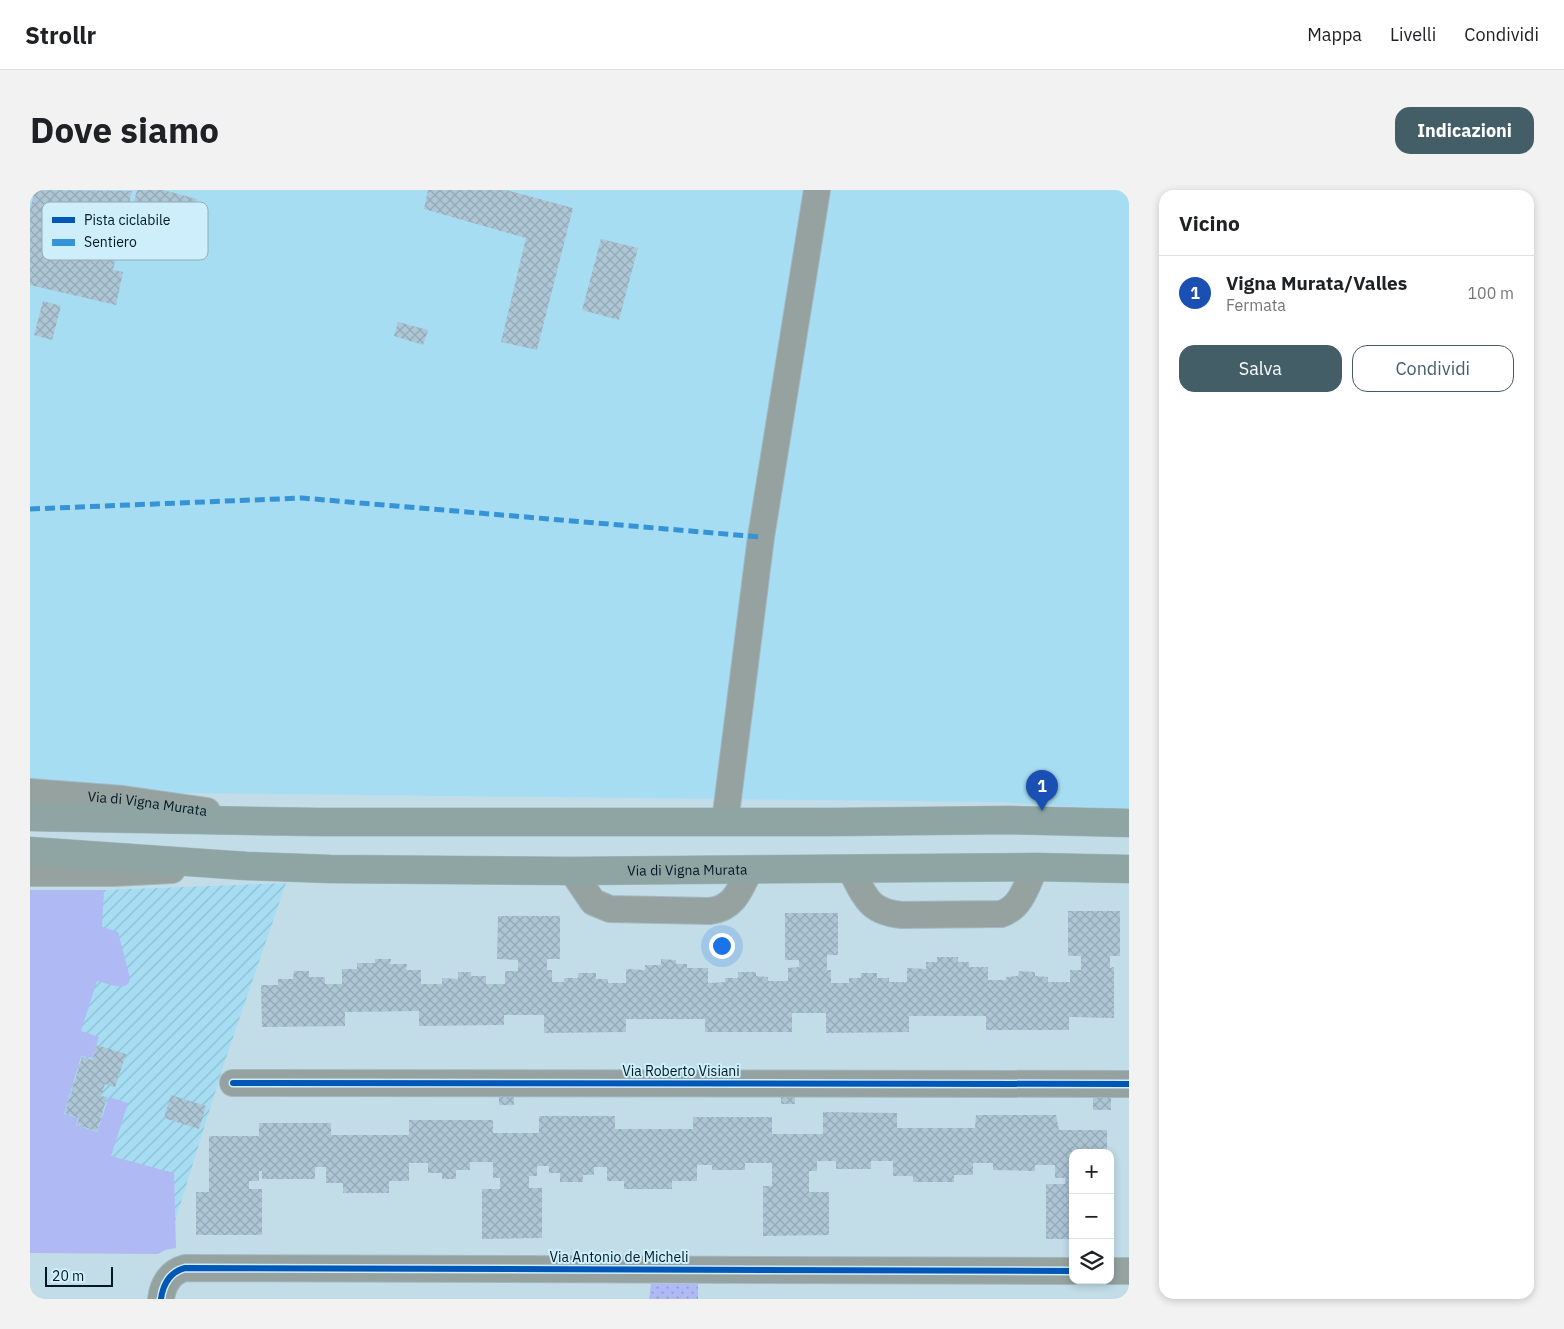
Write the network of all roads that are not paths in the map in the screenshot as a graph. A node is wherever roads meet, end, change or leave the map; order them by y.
1 (817, 190) edge
2 (30, 792) edge
3 (30, 817) edge
4 (262, 822) junction
5 (725, 822) junction
6 (1129, 822) edge
7 (30, 851) edge
8 (246, 866) junction
9 (1035, 868) junction
10 (1129, 869) edge
11 (852, 870) junction
12 (572, 871) junction
13 (749, 871) junction
14 (30, 873) edge
15 (233, 1083) dead end
16 (1129, 1084) edge
17 (1069, 1270) edge
18 (1114, 1271) edge
19 (1129, 1271) edge
20 (165, 1289) edge

1 - 5 street
2 - 4 street, Via di Vigna Murata
3 - 4 main road, Via di Vigna Murata
4 - 5 main road, Via di Vigna Murata
5 - 6 main road, Via di Vigna Murata
7 - 8 main road, Via di Vigna Murata
8 - 12 main road, Via di Vigna Murata
8 - 14 street, Via di Vigna Murata
9 - 10 main road, Via di Vigna Murata
9 - 11 main road, Via di Vigna Murata
9 - 11 street
11 - 13 main road, Via di Vigna Murata
12 - 13 main road, Via di Vigna Murata
12 - 13 street
15 - 16 street, Via Roberto Visiani
17 - 20 street, Via Antonio de Micheli
18 - 19 street

